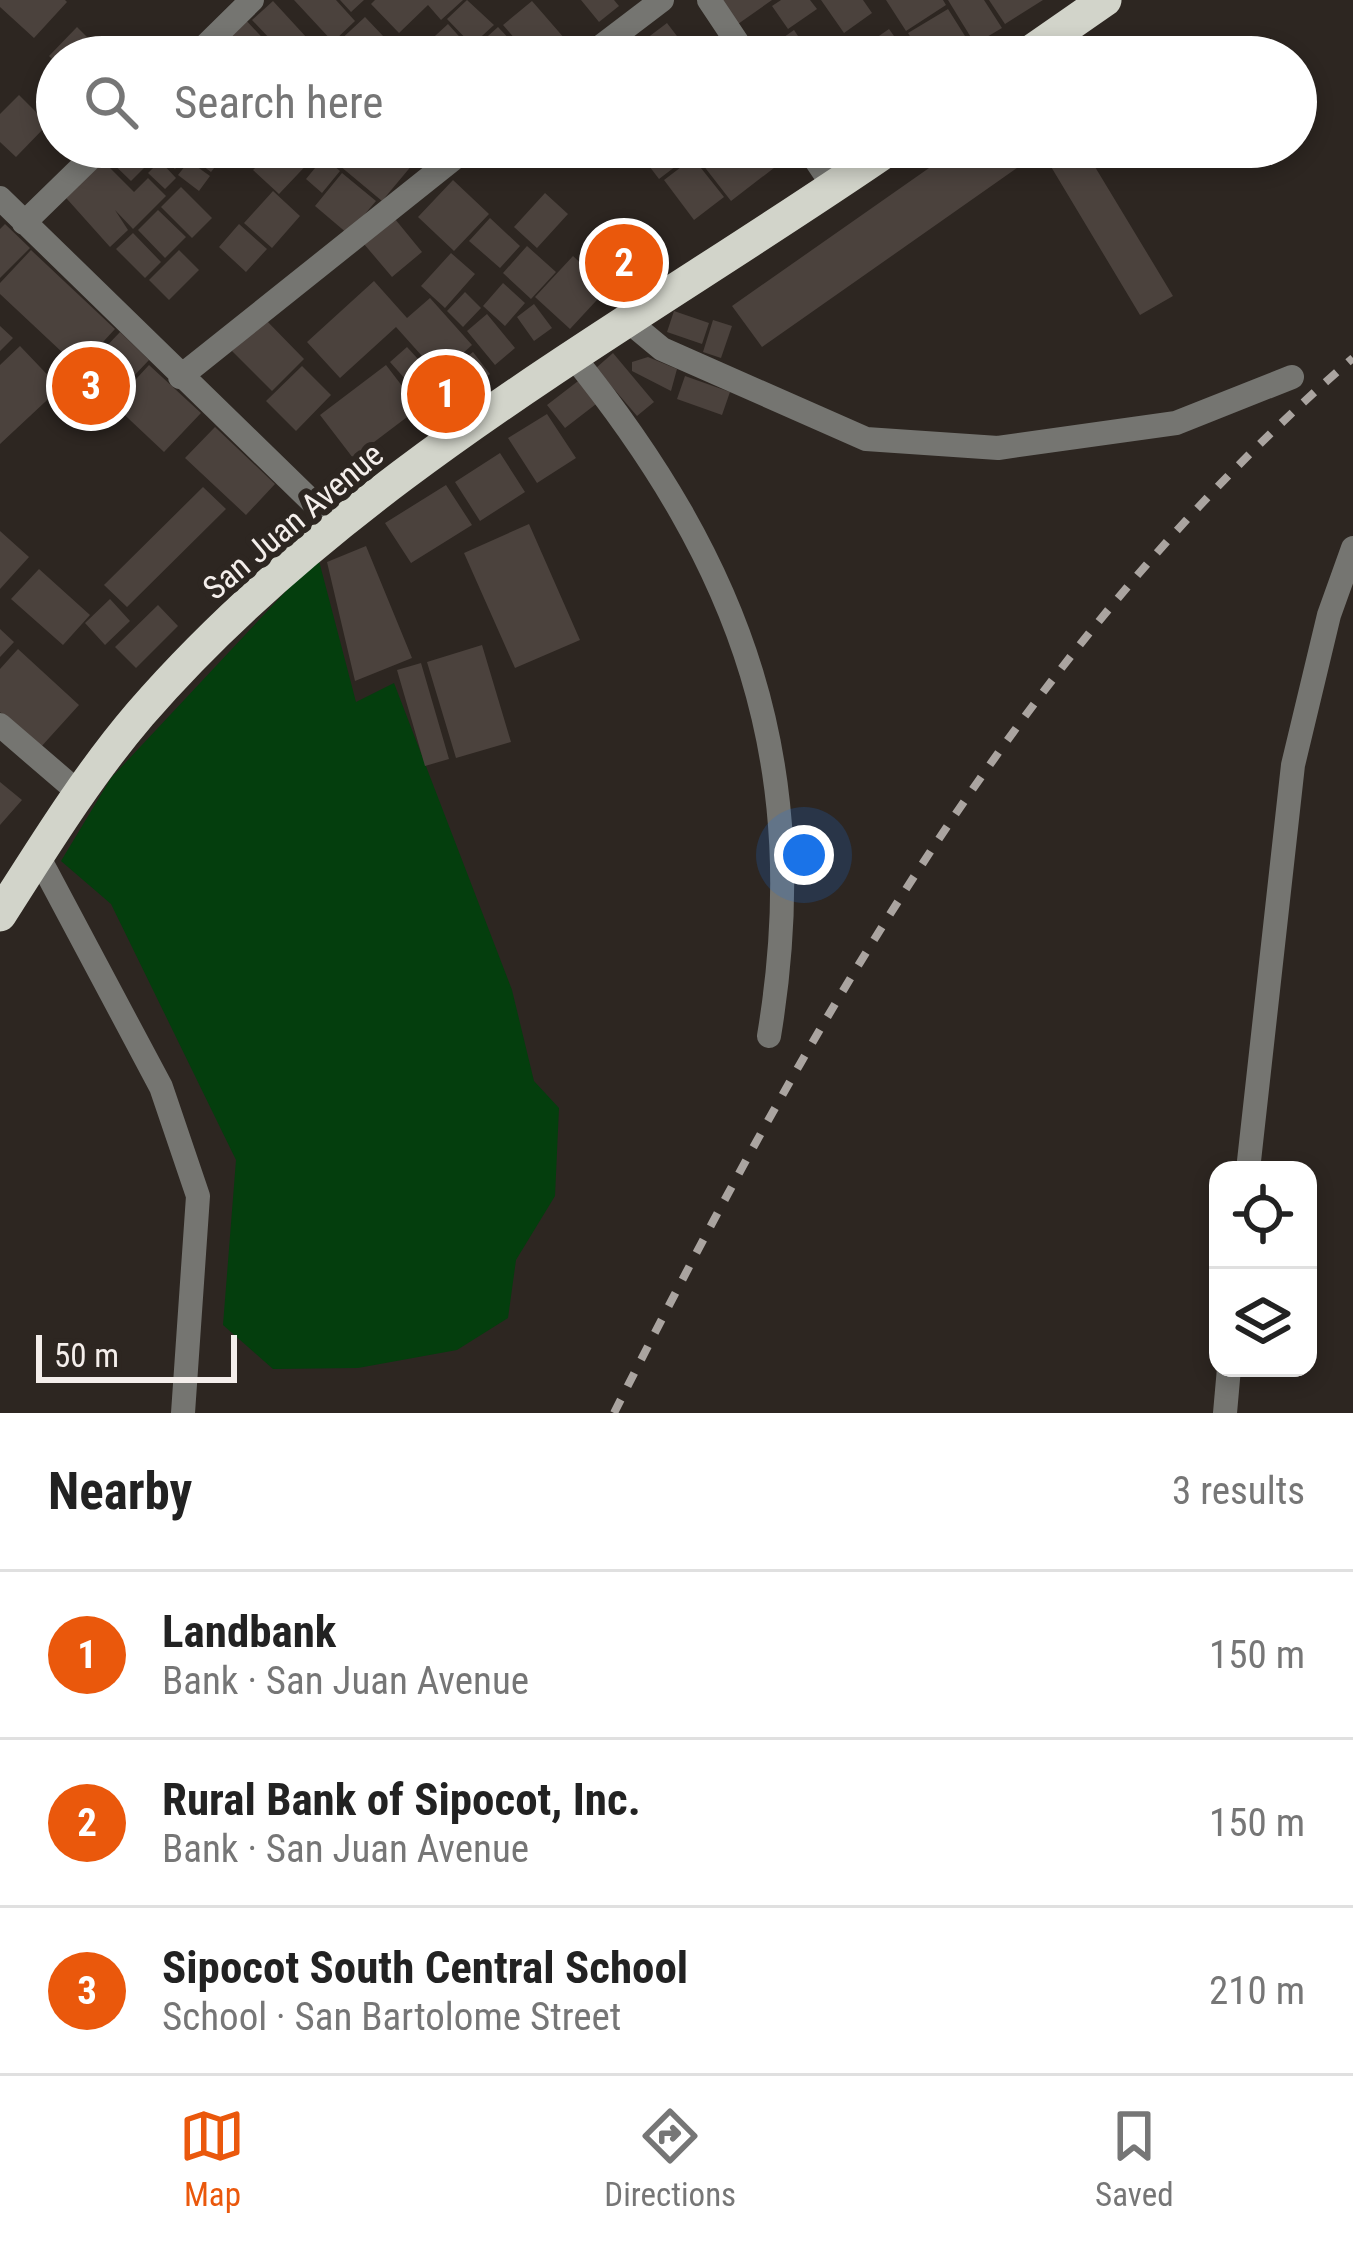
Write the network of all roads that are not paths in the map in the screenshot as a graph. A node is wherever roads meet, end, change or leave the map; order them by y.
1 (253, 0) edge
2 (662, 0) edge
3 (709, 0) edge
4 (1105, 0) edge
5 (216, 36) edge
6 (614, 36) edge
7 (733, 36) edge
8 (1053, 36) edge
9 (80, 168) edge
10 (442, 168) edge
11 (821, 168) edge
12 (862, 168) edge
13 (834, 187) junction
14 (0, 198) edge
15 (24, 223) junction
16 (627, 320) junction
17 (572, 355) junction
18 (179, 377) junction
19 (1292, 377) dead end
20 (339, 528) junction
21 (1353, 548) edge
22 (0, 725) edge
23 (79, 794) junction
24 (38, 856) junction
25 (0, 915) edge
26 (769, 1036) dead end
27 (1249, 1161) edge
28 (1228, 1377) edge
29 (183, 1413) edge
30 (1226, 1413) edge

1 - 5 street
2 - 6 street
3 - 7 street
4 - 8 highway
9 - 15 street
10 - 18 street
11 - 13 street
12 - 13 highway, San Juan Avenue
13 - 16 highway, San Juan Avenue
14 - 15 street
15 - 18 street
16 - 17 highway, San Juan Avenue
16 - 19 street
17 - 20 highway, San Juan Avenue
17 - 26 street
18 - 20 street
20 - 23 highway, San Juan Avenue
21 - 27 street
22 - 23 street
23 - 24 highway, San Juan Avenue
24 - 25 highway, San Juan Avenue
24 - 29 street
28 - 30 street

